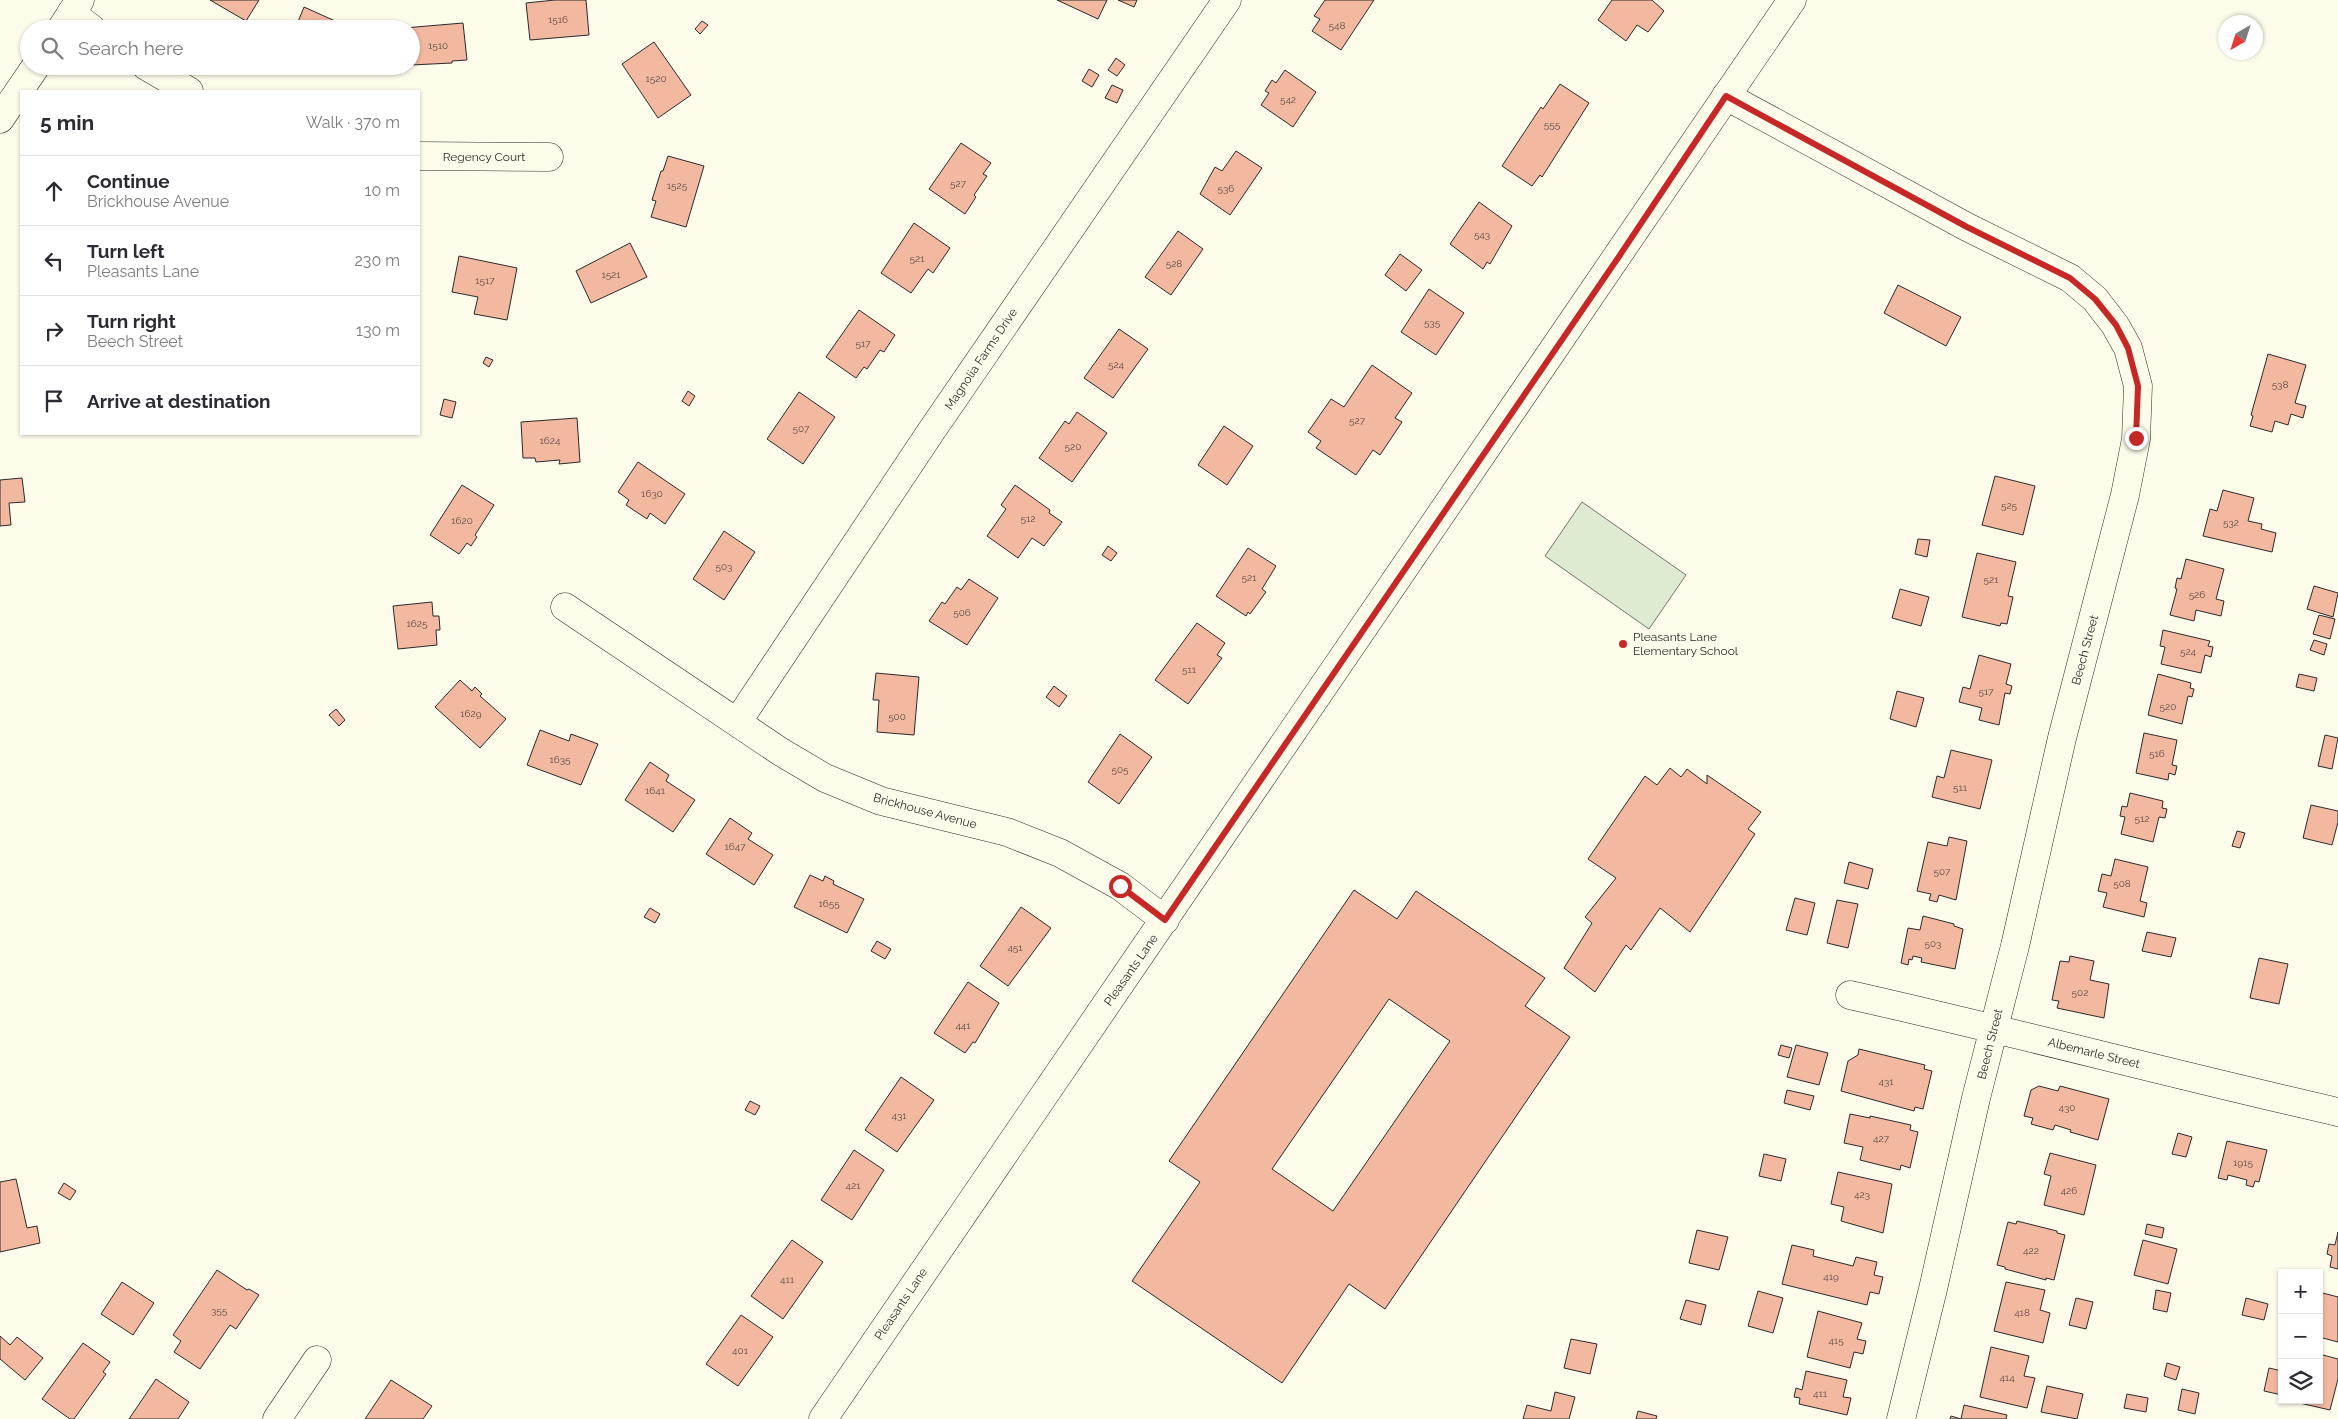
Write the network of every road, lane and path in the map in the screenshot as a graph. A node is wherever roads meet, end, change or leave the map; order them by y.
1 (1227, 0) edge
2 (1792, 0) edge
3 (30, 75) edge
4 (161, 75) edge
5 (186, 90) edge
6 (1726, 96) junction
7 (0, 119) edge
8 (420, 156) edge
9 (549, 157) dead end
10 (565, 607) dead end
11 (738, 721) junction
12 (1165, 920) junction
13 (1850, 995) dead end
14 (1994, 1028) junction
15 (2338, 1112) edge
16 (317, 1360) dead end
17 (277, 1419) edge
18 (823, 1419) edge
19 (1902, 1419) edge

1 - 11 street, Magnolia Farms Drive
2 - 6 street, Pleasants Lane
3 - 7 street
4 - 5 street
6 - 12 street, Pleasants Lane
6 - 14 street, Beech Street
8 - 9 street, Regency Court
10 - 11 street, Brickhouse Avenue
11 - 12 street, Brickhouse Avenue
12 - 18 street, Pleasants Lane
13 - 14 street, Albemarle Street
14 - 15 street, Albemarle Street
14 - 19 street, Beech Street
16 - 17 street

